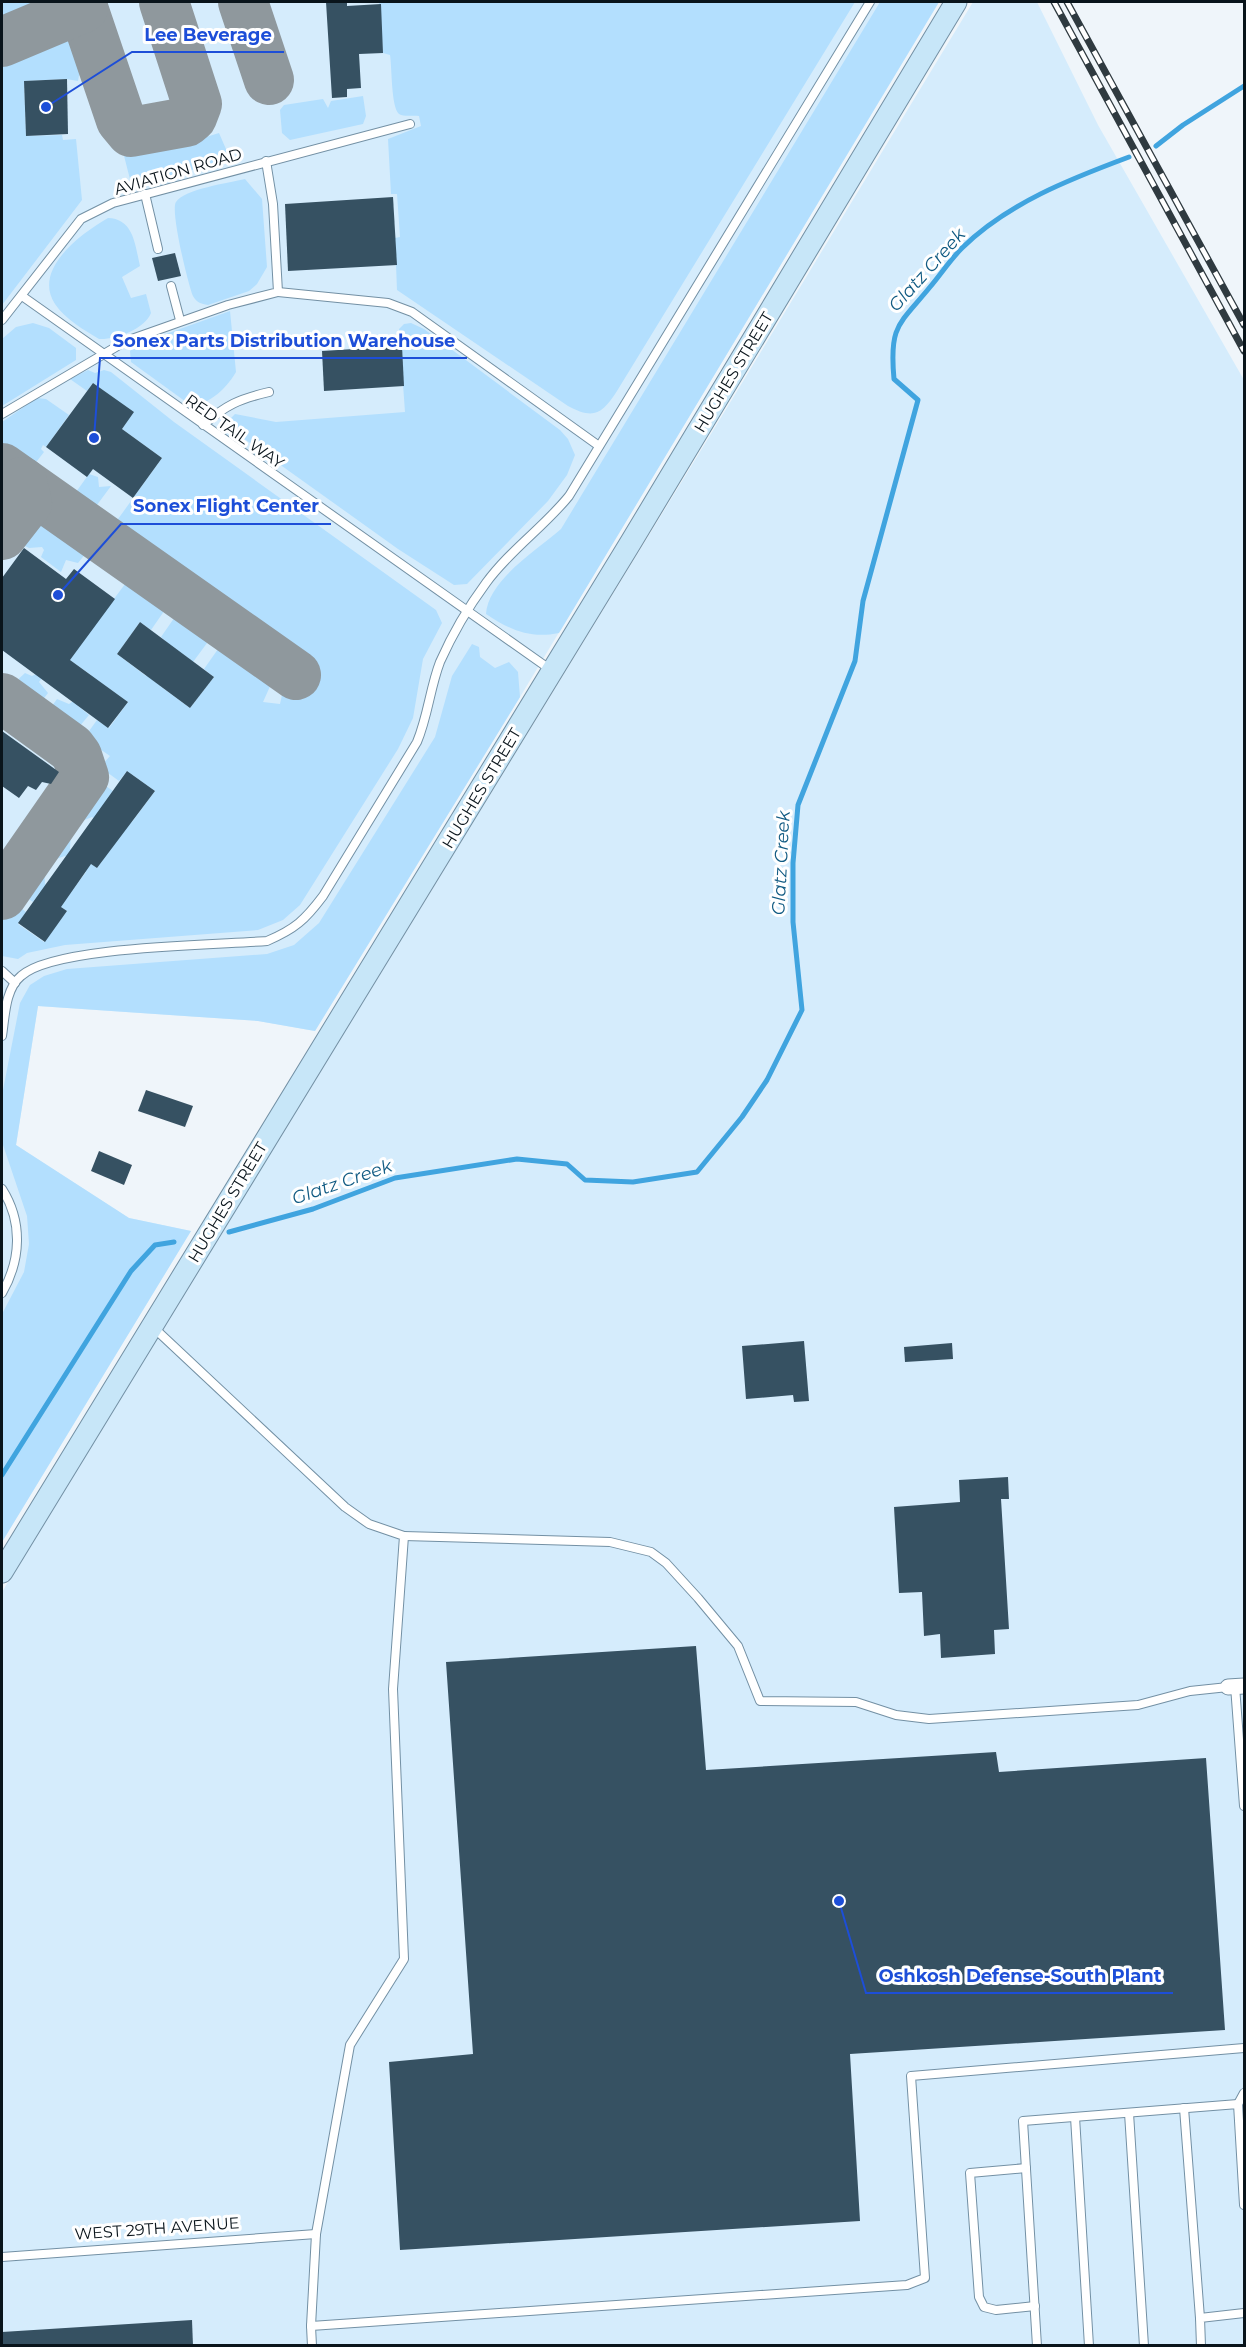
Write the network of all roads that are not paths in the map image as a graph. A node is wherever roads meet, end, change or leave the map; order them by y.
1 (870, 2) edge
2 (956, 2) edge
3 (410, 124) dead end
4 (266, 161) junction
5 (145, 194) junction
6 (158, 249) dead end
7 (171, 286) dead end
8 (278, 292) junction
9 (21, 296) junction
10 (2, 320) edge
11 (180, 320) junction
12 (102, 354) junction
13 (268, 392) dead end
14 (2, 414) edge
15 (203, 425) junction
16 (599, 446) junction
17 (468, 613) junction
18 (552, 671) junction
19 (2, 971) edge
20 (15, 983) junction
21 (2, 1036) edge
22 (2, 1189) edge
23 (2, 1293) edge
24 (152, 1326) junction
25 (404, 1536) junction
26 (2, 1572) edge
27 (1236, 1686) edge
28 (1245, 1806) edge
29 (1245, 2048) edge
30 (1245, 2093) edge
31 (1238, 2104) junction
32 (1184, 2108) junction
33 (1129, 2113) junction
34 (1075, 2117) junction
35 (1026, 2168) junction
36 (1245, 2205) edge
37 (316, 2234) junction
38 (2, 2257) edge
39 (1035, 2306) junction
40 (1245, 2313) edge
41 (1200, 2318) junction
42 (311, 2326) junction
43 (312, 2346) edge
44 (1037, 2346) edge
45 (1089, 2346) edge
46 (1144, 2346) edge
47 (1201, 2346) edge

1 - 16 lane
2 - 18 street, HUGHES STREET
3 - 4 lane, AVIATION ROAD
4 - 5 lane, AVIATION ROAD
4 - 8 lane
5 - 6 lane
5 - 9 lane, AVIATION ROAD
7 - 11 lane
8 - 11 lane
8 - 16 lane
9 - 10 lane, AVIATION ROAD
9 - 12 lane, RED TAIL WAY
11 - 12 lane
12 - 14 lane
12 - 15 lane, RED TAIL WAY
13 - 15 lane
15 - 17 lane, RED TAIL WAY
16 - 17 lane
17 - 18 lane, RED TAIL WAY
17 - 20 lane
18 - 24 street, HUGHES STREET
19 - 20 lane
20 - 21 lane
22 - 23 lane
24 - 25 lane
24 - 26 street, HUGHES STREET
25 - 27 lane
25 - 37 lane
27 - 28 lane
29 - 42 lane
30 - 31 lane
31 - 32 lane
31 - 36 lane
32 - 33 lane
32 - 41 lane
33 - 34 lane
33 - 46 lane
34 - 35 lane
34 - 45 lane
35 - 39 lane
35 - 39 lane
37 - 38 lane, WEST 29TH AVENUE
37 - 42 lane
39 - 44 lane
40 - 41 lane
41 - 47 lane
42 - 43 lane

